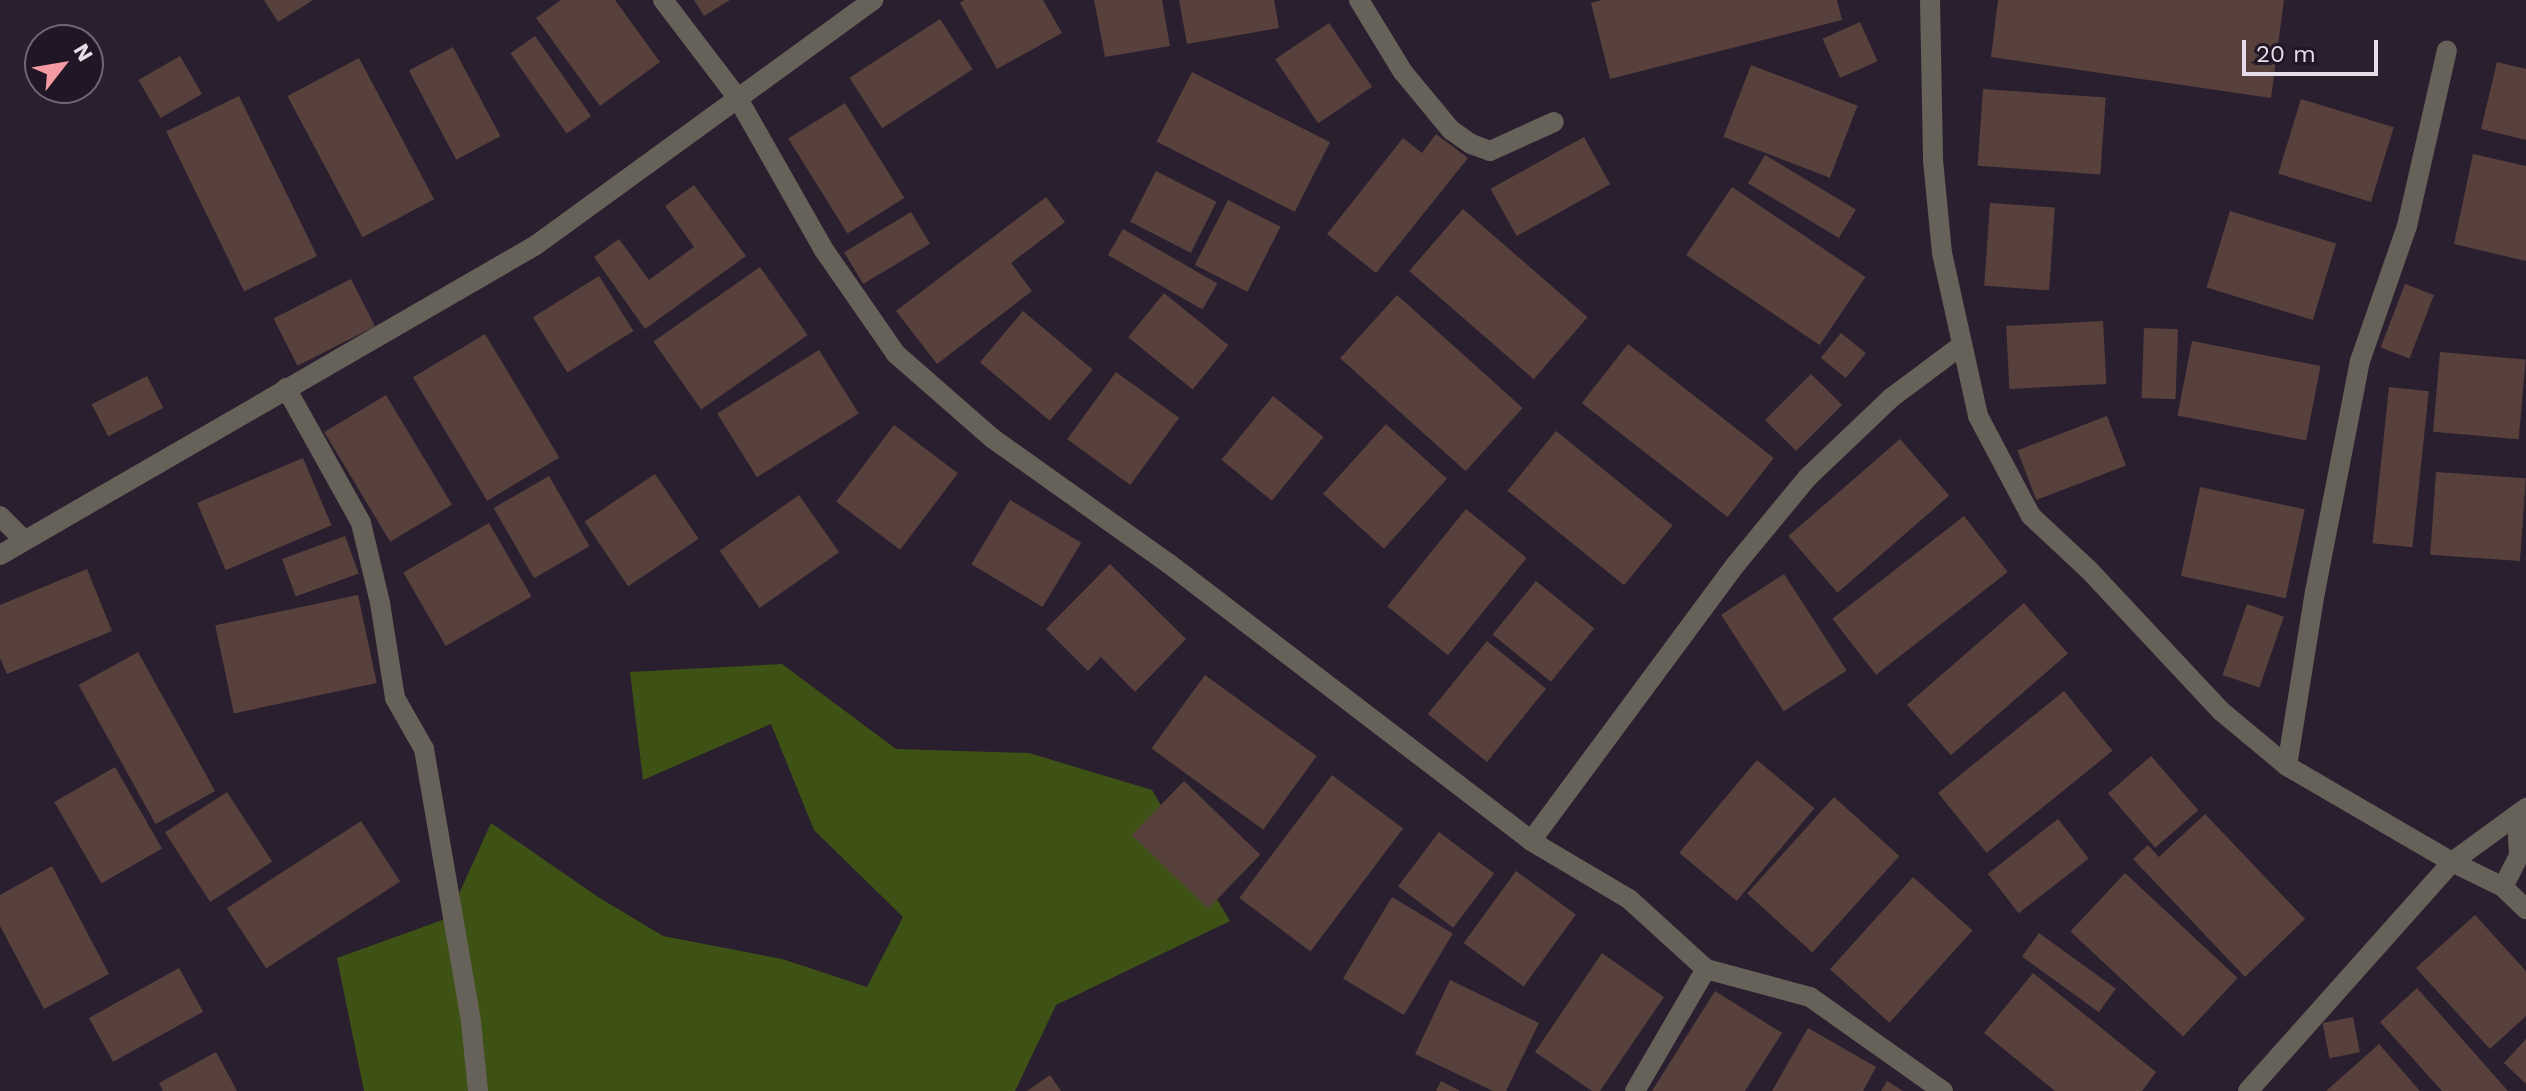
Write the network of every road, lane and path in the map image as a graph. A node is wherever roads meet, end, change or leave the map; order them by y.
1 (663, 0) edge
2 (873, 0) edge
3 (1359, 0) edge
4 (1930, 0) edge
5 (2447, 50) dead end
6 (737, 97) junction
7 (1554, 122) dead end
8 (1962, 345) junction
9 (286, 388) junction
10 (0, 516) edge
11 (24, 540) junction
12 (0, 555) edge
13 (2287, 766) junction
14 (2522, 812) edge
15 (1531, 841) junction
16 (2452, 862) junction
17 (2503, 887) junction
18 (2526, 909) edge
19 (1706, 969) junction
20 (478, 1091) edge
21 (1635, 1091) edge
22 (1943, 1091) edge
23 (2248, 1091) edge

1 - 6 street
2 - 6 street
3 - 7 street
4 - 8 street
5 - 13 street
6 - 9 street
6 - 15 street
8 - 13 street
8 - 15 street
9 - 11 street
9 - 20 street
10 - 11 street
11 - 12 street
13 - 16 street
14 - 16 street
14 - 17 street
15 - 19 street
16 - 17 street
16 - 23 street
17 - 18 street
19 - 21 street
19 - 22 street

